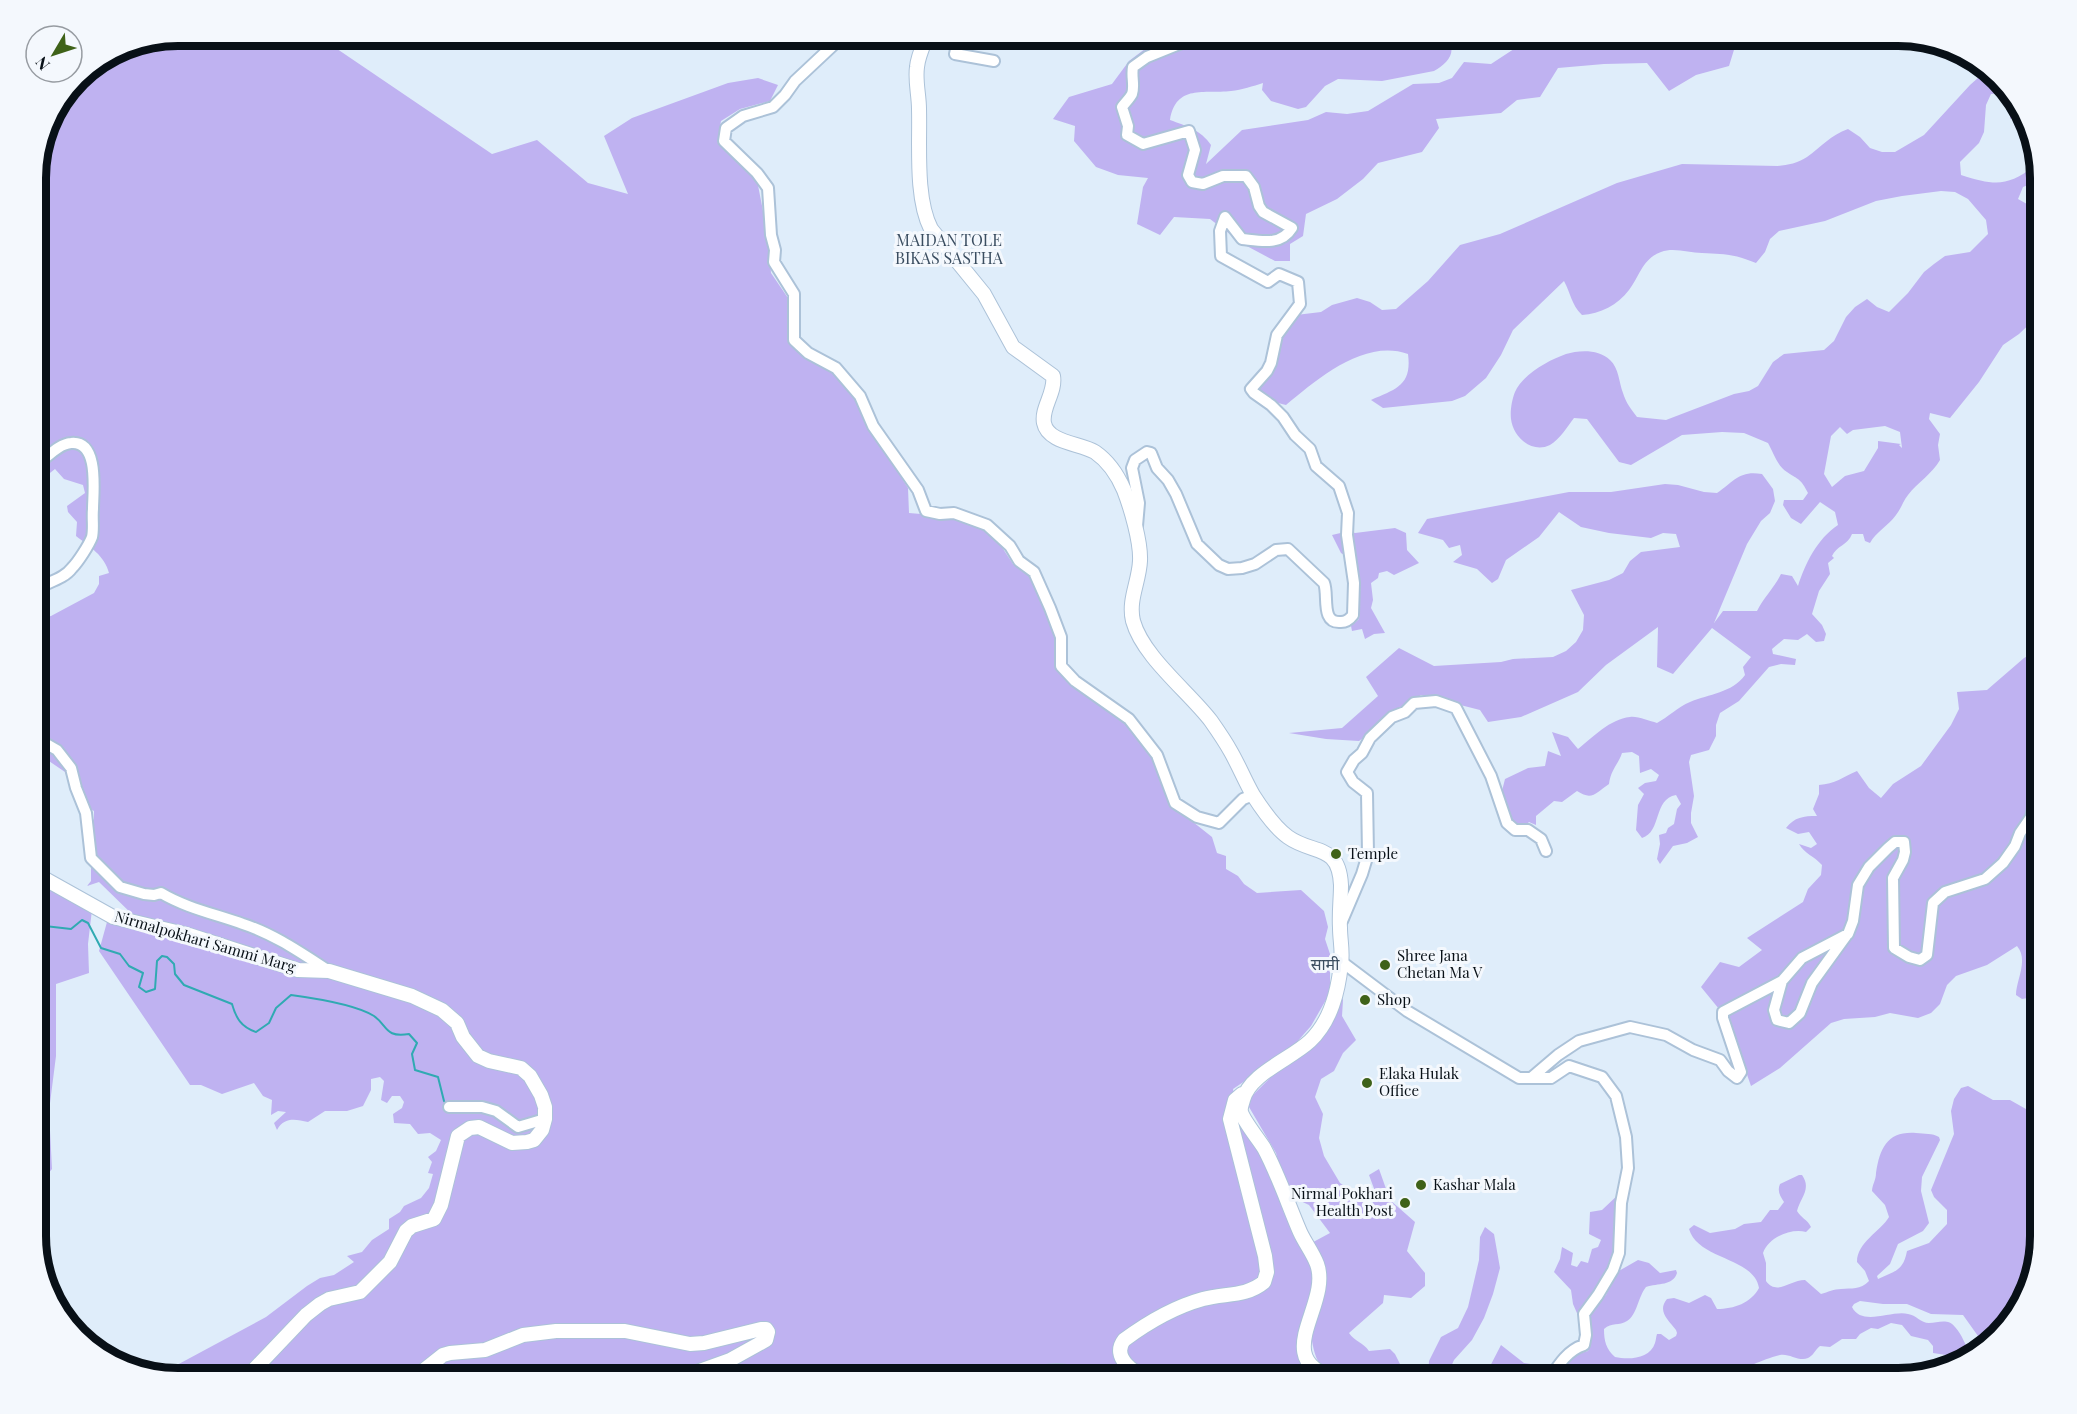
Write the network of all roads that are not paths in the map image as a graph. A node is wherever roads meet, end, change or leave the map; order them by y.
1 (832, 46) edge
2 (923, 46) edge
3 (957, 46) edge
4 (1174, 46) edge
5 (994, 61) dead end
6 (47, 457) edge
7 (1136, 532) junction
8 (47, 583) edge
9 (47, 744) edge
10 (1253, 795) junction
11 (2030, 818) edge
12 (1546, 851) dead end
13 (47, 880) edge
14 (1340, 930) junction
15 (1848, 934) junction
16 (1342, 962) junction
17 (329, 971) junction
18 (1782, 981) junction
19 (1532, 1078) junction
20 (1246, 1091) junction
21 (449, 1107) dead end
22 (545, 1119) junction
23 (256, 1367) edge
24 (428, 1367) edge
25 (711, 1367) edge
26 (1130, 1367) edge
27 (1311, 1367) edge
28 (1558, 1367) edge

1 - 10 street
2 - 7 main road
3 - 5 street
4 - 7 street
6 - 8 street
7 - 10 main road
9 - 17 street
10 - 14 main road
11 - 15 street
12 - 14 street
13 - 17 main road, Nirmalpokhari Sammi Marg
14 - 16 main road
15 - 18 street
15 - 18 street
16 - 19 street
16 - 20 main road
17 - 22 main road, Nirmalpokhari Sammi Marg
18 - 19 street
19 - 28 street
20 - 26 main road
20 - 27 main road
21 - 22 street
22 - 23 main road
24 - 25 main road

